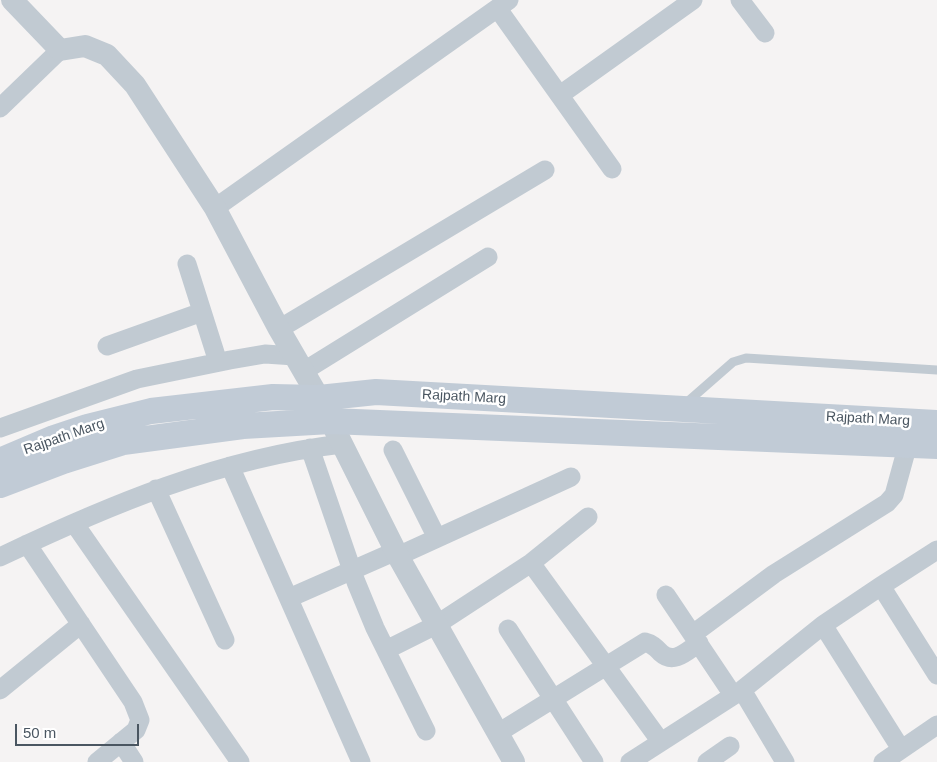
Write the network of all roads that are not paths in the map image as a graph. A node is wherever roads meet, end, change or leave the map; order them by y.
1 (12, 0) edge
2 (693, 0) edge
3 (740, 0) edge
4 (504, 4) edge
5 (764, 33) dead end
6 (60, 50) junction
7 (560, 95) junction
8 (0, 108) edge
9 (612, 169) dead end
10 (545, 170) dead end
11 (215, 208) junction
12 (488, 257) dead end
13 (187, 264) dead end
14 (202, 312) junction
15 (279, 329) junction
16 (108, 346) dead end
17 (218, 362) junction
18 (299, 363) junction
19 (937, 370) edge
20 (319, 398) junction
21 (680, 409) junction
22 (937, 423) edge
23 (0, 428) edge
24 (336, 432) junction
25 (908, 444) junction
26 (937, 446) edge
27 (310, 448) junction
28 (392, 450) dead end
29 (0, 461) edge
30 (230, 466) junction
31 (571, 477) dead end
32 (0, 486) edge
33 (156, 489) junction
34 (588, 517) dead end
35 (74, 522) junction
36 (437, 538) junction
37 (28, 544) junction
38 (397, 553) junction
39 (935, 556) edge
40 (0, 557) edge
41 (531, 563) junction
42 (351, 571) junction
43 (880, 586) junction
44 (666, 595) dead end
45 (289, 598) junction
46 (81, 624) junction
47 (436, 625) junction
48 (823, 626) junction
49 (508, 629) dead end
50 (696, 638) junction
51 (225, 640) dead end
52 (386, 650) junction
53 (605, 666) junction
54 (937, 675) edge
55 (3, 681) edge
56 (737, 692) junction
57 (553, 698) junction
58 (937, 725) edge
59 (426, 731) dead end
60 (498, 733) junction
61 (121, 742) junction
62 (661, 742) junction
63 (730, 746) dead end
64 (894, 757) edge
65 (97, 762) edge
66 (134, 762) edge
67 (240, 762) edge
68 (361, 762) edge
69 (514, 762) edge
70 (594, 762) edge
71 (630, 762) edge
72 (707, 762) edge
73 (785, 762) edge

1 - 6 street
2 - 7 street
3 - 5 street
4 - 7 street
4 - 11 street
6 - 8 street
6 - 11 street
7 - 9 street
10 - 15 street
11 - 15 street
12 - 18 street
13 - 14 street
14 - 16 street
14 - 17 street
15 - 18 street
17 - 18 street
17 - 23 street
18 - 20 street
19 - 21 lane
20 - 21 main road, Rajpath Marg
20 - 24 street
20 - 29 main road, Rajpath Marg
21 - 22 main road, Rajpath Marg
24 - 25 main road, Rajpath Marg
24 - 27 street
24 - 32 main road, Rajpath Marg
24 - 38 street
25 - 26 main road, Rajpath Marg
25 - 50 street
27 - 30 street
27 - 42 street
28 - 36 street
30 - 33 street
30 - 45 street
31 - 36 street
33 - 35 street
33 - 51 street
34 - 41 street
35 - 37 street
35 - 67 street
36 - 38 street
37 - 40 street
37 - 46 street
38 - 42 street
38 - 47 street
39 - 43 street
41 - 47 street
41 - 53 street
42 - 45 street
42 - 52 street
43 - 48 street
43 - 54 street
44 - 50 street
45 - 68 street
46 - 55 street
46 - 61 street
47 - 52 street
47 - 60 street
48 - 56 street
48 - 64 street
49 - 57 street
50 - 53 street
50 - 56 street
52 - 59 street
53 - 57 street
53 - 62 street
56 - 62 street
56 - 73 street
57 - 60 street
57 - 70 street
58 - 64 street
60 - 69 street
61 - 65 street
61 - 66 street
62 - 71 street
63 - 72 street

